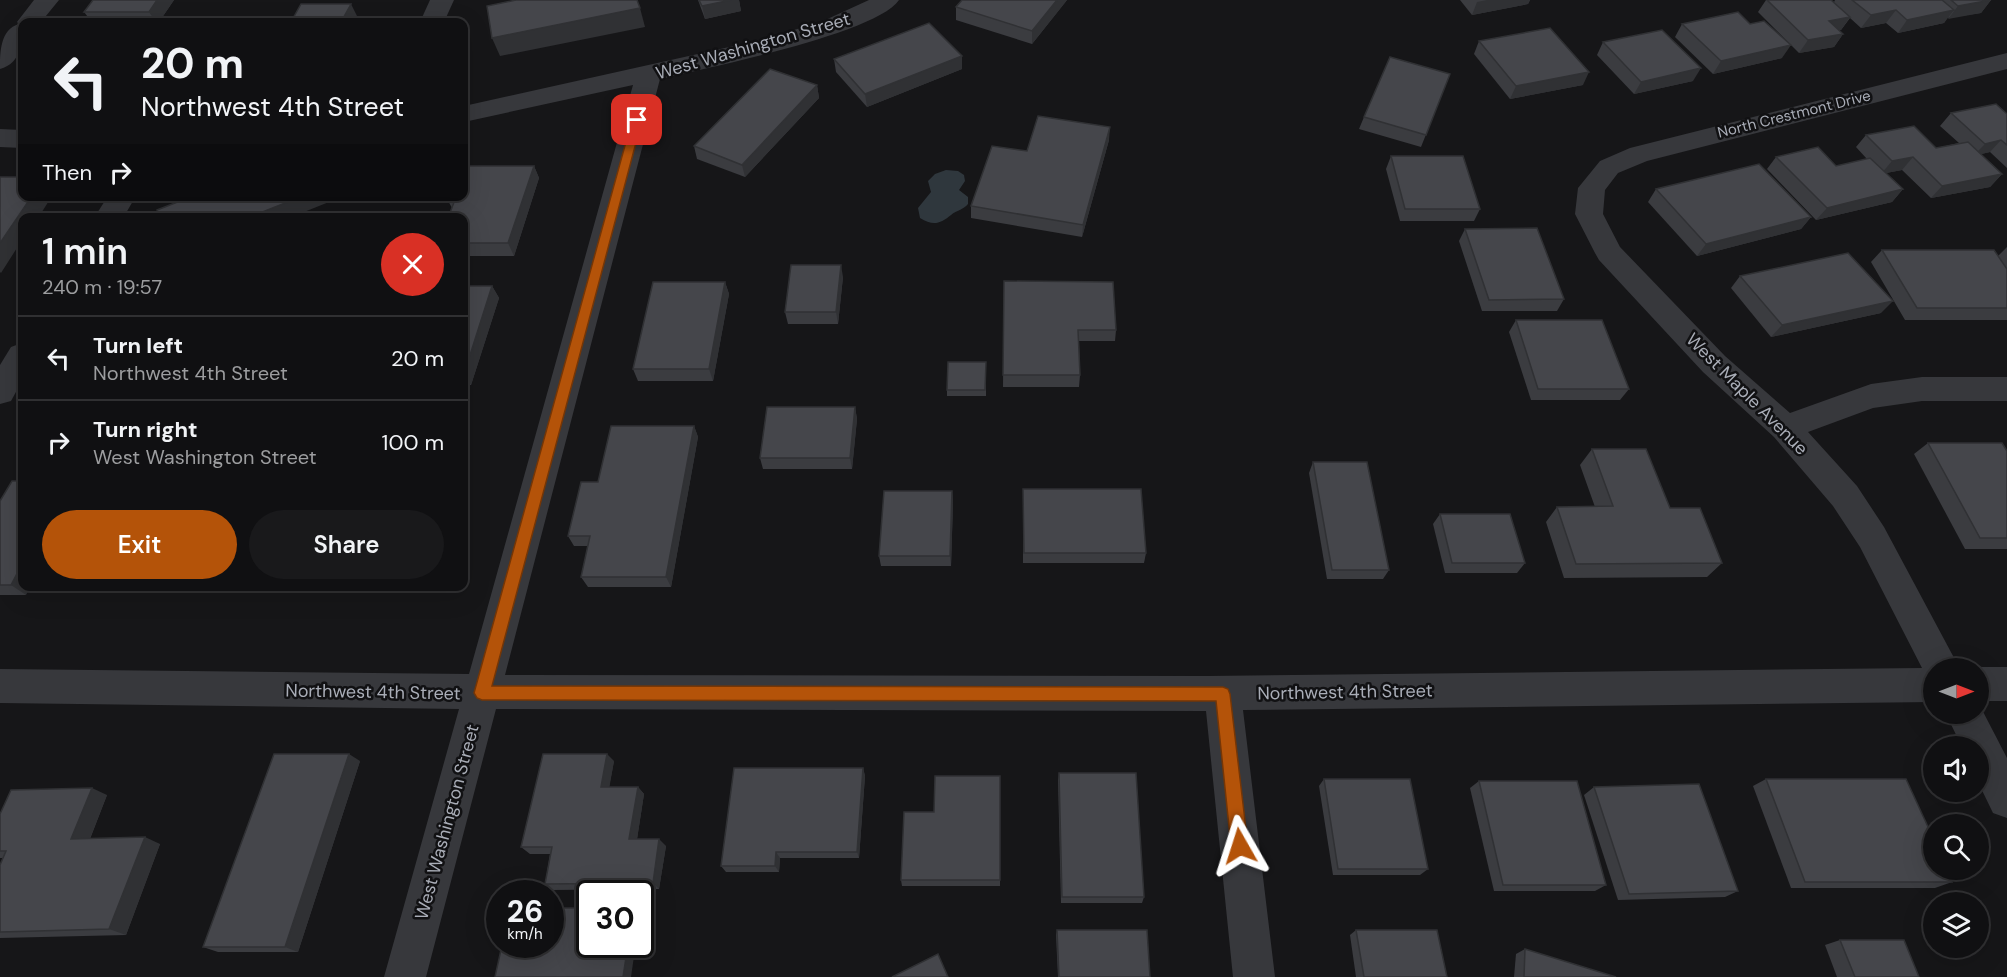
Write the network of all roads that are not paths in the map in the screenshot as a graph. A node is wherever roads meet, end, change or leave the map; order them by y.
1 (47, 0) edge
2 (442, 0) edge
3 (887, 0) edge
4 (32, 18) edge
5 (434, 18) edge
6 (2007, 61) edge
7 (649, 74) junction
8 (468, 113) edge
9 (0, 138) edge
10 (18, 139) edge
11 (1592, 188) joint
12 (18, 362) edge
13 (2007, 389) edge
14 (0, 392) edge
15 (1785, 428) junction
16 (1936, 658) edge
17 (1923, 684) edge
18 (1989, 684) edge
19 (2007, 684) edge
20 (0, 686) edge
21 (482, 693) junction
22 (1223, 694) junction
23 (1970, 724) edge
24 (2007, 799) edge
25 (405, 977) edge
26 (1254, 977) edge

1 - 4 street
2 - 5 street
3 - 7 street, West Washington Street
6 - 11 street, North Crestmont Drive
7 - 8 street
7 - 21 street, West Washington Street
9 - 10 street
11 - 15 street, West Maple Avenue
12 - 14 street
13 - 15 street
15 - 16 street, West Maple Avenue
17 - 22 street, Northwest 4th Street
18 - 19 street
20 - 21 street, Northwest 4th Street
21 - 22 street, Northwest 4th Street
21 - 25 street, West Washington Street
22 - 26 street
23 - 24 street

